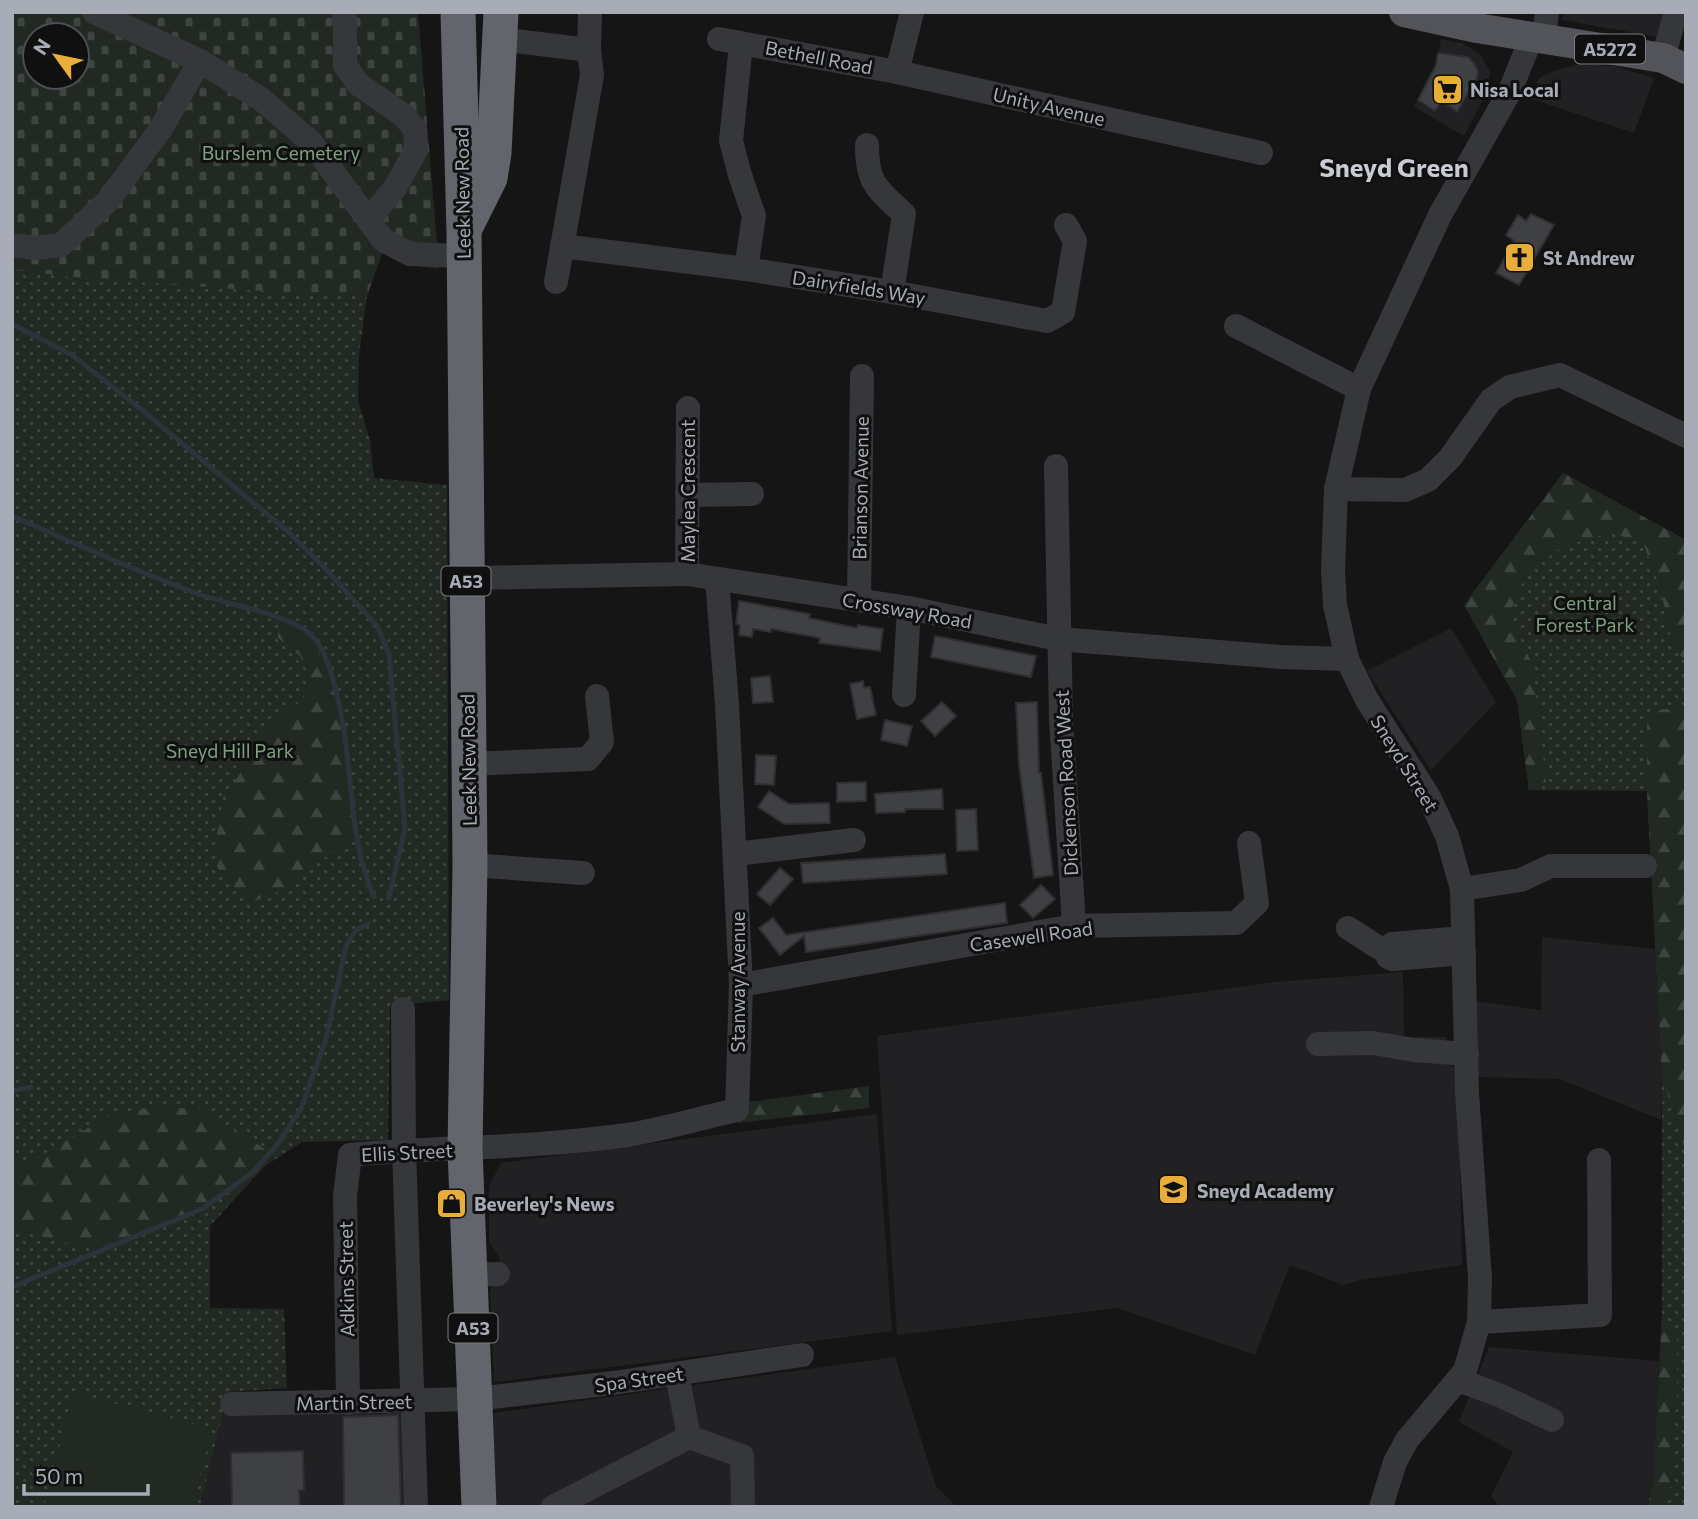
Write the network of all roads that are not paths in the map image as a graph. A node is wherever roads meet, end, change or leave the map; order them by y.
1 (94, 12) edge
2 (343, 12) edge
3 (458, 12) edge
4 (590, 12) edge
5 (912, 12) edge
6 (1404, 12) edge
7 (1676, 12) edge
8 (500, 26) edge
9 (1541, 29) edge
10 (589, 50) junction
11 (200, 61) junction
12 (1674, 64) edge
13 (897, 72) junction
14 (867, 145) dead end
15 (1261, 153) dead end
16 (368, 220) junction
17 (1066, 225) dead end
18 (463, 244) junction
19 (12, 245) edge
20 (562, 246) junction
21 (746, 269) junction
22 (556, 282) dead end
23 (892, 292) junction
24 (1236, 326) dead end
25 (862, 376) dead end
26 (1359, 390) junction
27 (688, 408) dead end
28 (1686, 436) edge
29 (1056, 466) dead end
30 (1336, 489) junction
31 (752, 494) dead end
32 (687, 495) junction
33 (687, 574) junction
34 (466, 578) junction
35 (718, 579) junction
36 (859, 600) junction
37 (909, 608) junction
38 (1058, 639) junction
39 (1347, 659) junction
40 (904, 695) dead end
41 (597, 696) dead end
42 (468, 764) junction
43 (854, 840) dead end
44 (1250, 843) dead end
45 (735, 854) junction
46 (470, 865) junction
47 (1645, 866) dead end
48 (583, 873) dead end
49 (1462, 889) junction
50 (1074, 926) junction
51 (1348, 928) dead end
52 (1464, 946) junction
53 (741, 985) junction
54 (403, 1009) dead end
55 (1318, 1044) dead end
56 (1467, 1054) junction
57 (465, 1149) junction
58 (404, 1150) junction
59 (350, 1154) joint
60 (1599, 1160) dead end
61 (1479, 1322) junction
62 (802, 1355) dead end
63 (677, 1374) junction
64 (1458, 1380) junction
65 (476, 1399) junction
66 (414, 1401) junction
67 (348, 1403) junction
68 (232, 1404) dead end
69 (1552, 1420) dead end
70 (689, 1437) junction
71 (416, 1507) edge
72 (479, 1507) edge
73 (553, 1507) edge
74 (743, 1507) edge
75 (1381, 1507) edge

1 - 11 street
2 - 16 street
3 - 18 highway, Leek New Road / A53
4 - 10 street
5 - 13 street
6 - 9 main road, A5272
7 - 12 street
8 - 10 street
8 - 18 highway
9 - 12 main road, A5272
9 - 26 street, Sneyd Street
10 - 20 street
11 - 16 street
11 - 19 street
13 - 15 street, Unity Avenue
13 - 21 street, Bethell Road
14 - 23 street
16 - 18 street
17 - 23 street, Dairyfields Way
18 - 34 highway, Leek New Road / A53
20 - 21 street, Dairyfields Way
20 - 22 street
21 - 23 street, Dairyfields Way
24 - 26 street
25 - 36 street, Brianson Avenue
26 - 30 street, Sneyd Street
27 - 32 street, Maylea Crescent
28 - 30 street
29 - 38 street, Dickenson Road West
30 - 39 street, Sneyd Street
31 - 32 street
32 - 33 street, Maylea Crescent
33 - 34 street, Crossway Road
33 - 35 street, Crossway Road
34 - 42 highway, Leek New Road / A53
35 - 36 street, Crossway Road
35 - 45 street, Stanway Avenue
36 - 37 street, Crossway Road
37 - 38 street, Crossway Road
37 - 40 street
38 - 39 street, Crossway Road
38 - 50 street, Dickenson Road West
39 - 49 street, Sneyd Street
41 - 42 street
42 - 46 highway, Leek New Road / A53
43 - 45 street
44 - 50 street, Casewell Road
45 - 53 street, Stanway Avenue
46 - 48 street
46 - 57 highway, Leek New Road / A53
47 - 49 street
49 - 52 street, Sneyd Street
50 - 53 street, Casewell Road
51 - 52 street
52 - 56 street, Sneyd Street
53 - 57 street, Stanway Avenue
54 - 58 street
55 - 56 street
56 - 61 street, Sneyd Street
57 - 58 street, Ellis Street
57 - 65 highway, Leek New Road / A53
58 - 59 street, Ellis Street
58 - 66 street
59 - 67 street, Adkins Street
60 - 61 street
61 - 64 street, Sneyd Street
62 - 63 street, Spa Street
63 - 65 street, Spa Street
63 - 70 street
64 - 69 street
64 - 75 street, Sneyd Street
65 - 66 street, Martin Street
65 - 72 highway, Leek New Road / A53
66 - 67 street, Martin Street
66 - 71 street
67 - 68 street, Martin Street
70 - 73 street
70 - 74 street

